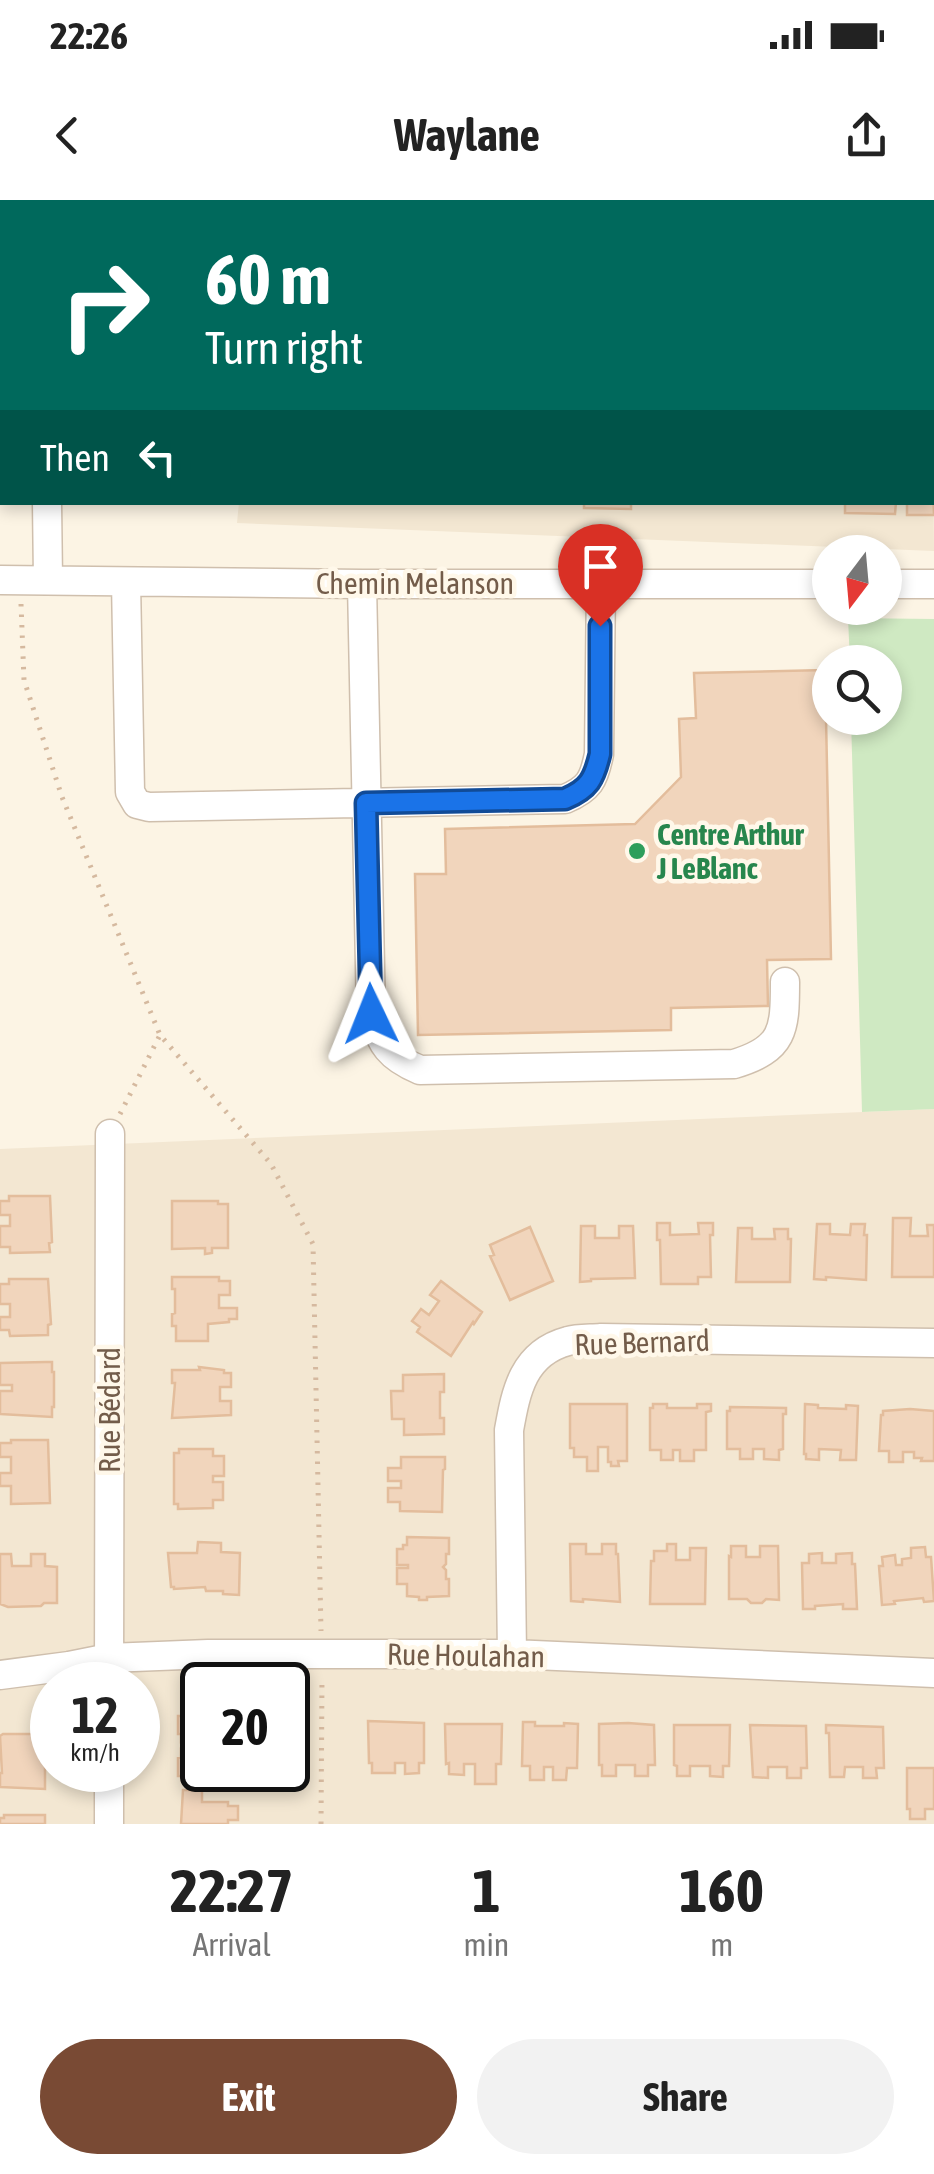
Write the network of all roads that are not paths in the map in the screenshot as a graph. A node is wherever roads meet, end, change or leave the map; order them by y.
1 (46, 505) edge
2 (23, 580) edge
3 (126, 582) junction
4 (600, 583) junction
5 (362, 584) junction
6 (812, 584) edge
7 (902, 584) edge
8 (934, 584) edge
9 (366, 803) junction
10 (785, 982) dead end
11 (110, 1134) road end
12 (934, 1343) edge
13 (512, 1654) junction
14 (109, 1662) edge
15 (160, 1663) edge
16 (30, 1671) edge
17 (934, 1672) edge
18 (0, 1675) edge
19 (109, 1792) edge
20 (109, 1824) edge

1 - 2 street
2 - 3 street, Chemin Melanson
3 - 5 street, Chemin Melanson
3 - 9 street
4 - 5 street, Chemin Melanson
4 - 6 street, Chemin Melanson
4 - 9 street
5 - 9 street
7 - 8 street
9 - 10 street
11 - 14 street, Rue Bédard
12 - 13 street, Rue Bernard
13 - 15 street, Rue Houlahan
13 - 17 street, Rue Houlahan
16 - 18 street, Rue Houlahan
19 - 20 street

